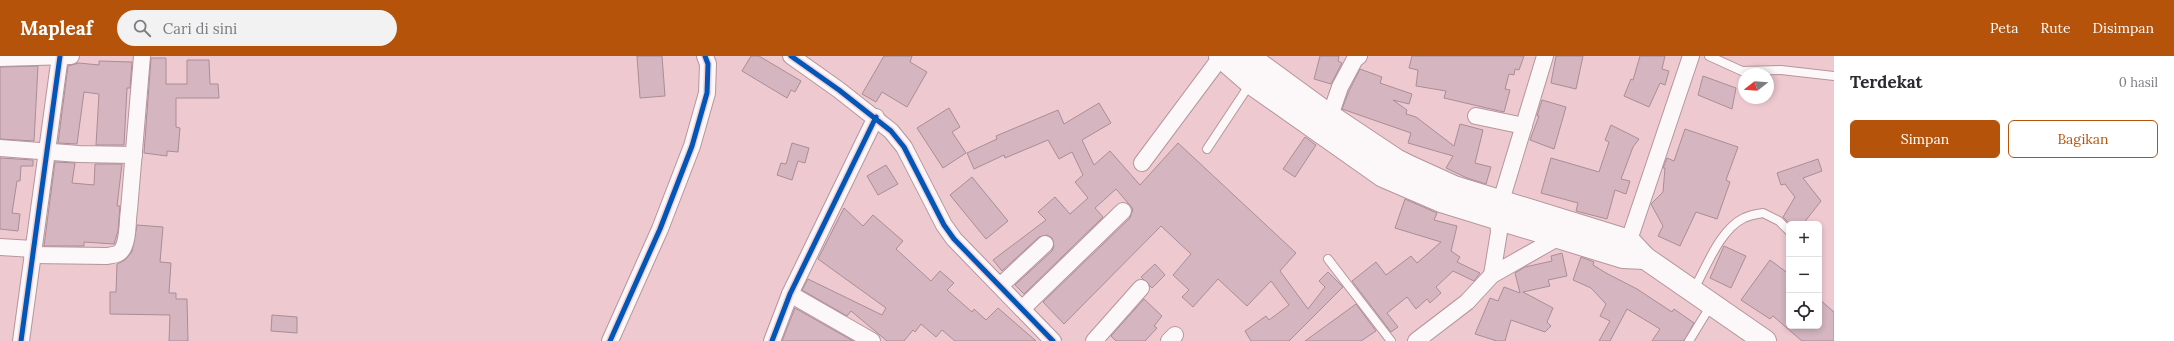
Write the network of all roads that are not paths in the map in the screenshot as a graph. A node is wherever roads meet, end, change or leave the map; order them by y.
1 (64, 56) edge
2 (142, 56) edge
3 (705, 56) edge
4 (791, 56) edge
5 (1359, 56) edge
6 (1545, 56) edge
7 (1691, 56) edge
8 (1709, 56) edge
9 (1220, 57) edge
10 (0, 58) edge
11 (1254, 58) edge
12 (1834, 76) edge
13 (1251, 83) junction
14 (1330, 116) junction
15 (1476, 116) dead end
16 (876, 117) junction
17 (1524, 126) junction
18 (0, 148) edge
19 (1207, 149) dead end
20 (46, 152) junction
21 (134, 155) junction
22 (1142, 164) dead end
23 (1407, 176) junction
24 (1499, 209) junction
25 (1123, 211) dead end
26 (1786, 228) edge
27 (1559, 237) junction
28 (1045, 244) dead end
29 (0, 247) edge
30 (1626, 249) junction
31 (32, 252) junction
32 (1328, 258) dead end
33 (1492, 275) junction
34 (1000, 286) junction
35 (1141, 288) dead end
36 (1692, 292) junction
37 (790, 294) junction
38 (1712, 304) junction
39 (1022, 309) junction
40 (21, 341) edge
41 (610, 341) edge
42 (772, 341) edge
43 (872, 341) edge
44 (1053, 341) edge
45 (1094, 341) edge
46 (1391, 341) edge
47 (1416, 341) edge
48 (1689, 341) edge
49 (1765, 341) edge

1 - 10 street
1 - 20 street
2 - 21 street
3 - 41 street
4 - 16 street
5 - 14 street
6 - 17 street
7 - 30 street
8 - 12 lane
9 - 13 highway
9 - 22 street
11 - 14 highway
13 - 19 lane
13 - 23 highway
14 - 23 highway
15 - 17 street
16 - 34 street
16 - 37 street
17 - 24 street
18 - 20 street
20 - 21 street
20 - 31 street
21 - 31 street
23 - 24 highway
24 - 27 highway
24 - 30 highway
24 - 33 street
25 - 39 street
26 - 36 lane
27 - 30 highway
27 - 33 street
28 - 34 street
29 - 31 street
30 - 36 highway
31 - 40 street
32 - 46 lane
33 - 47 street
34 - 39 street
35 - 45 street
36 - 38 highway
37 - 42 street
37 - 43 street
38 - 48 lane
38 - 49 highway
39 - 44 street

